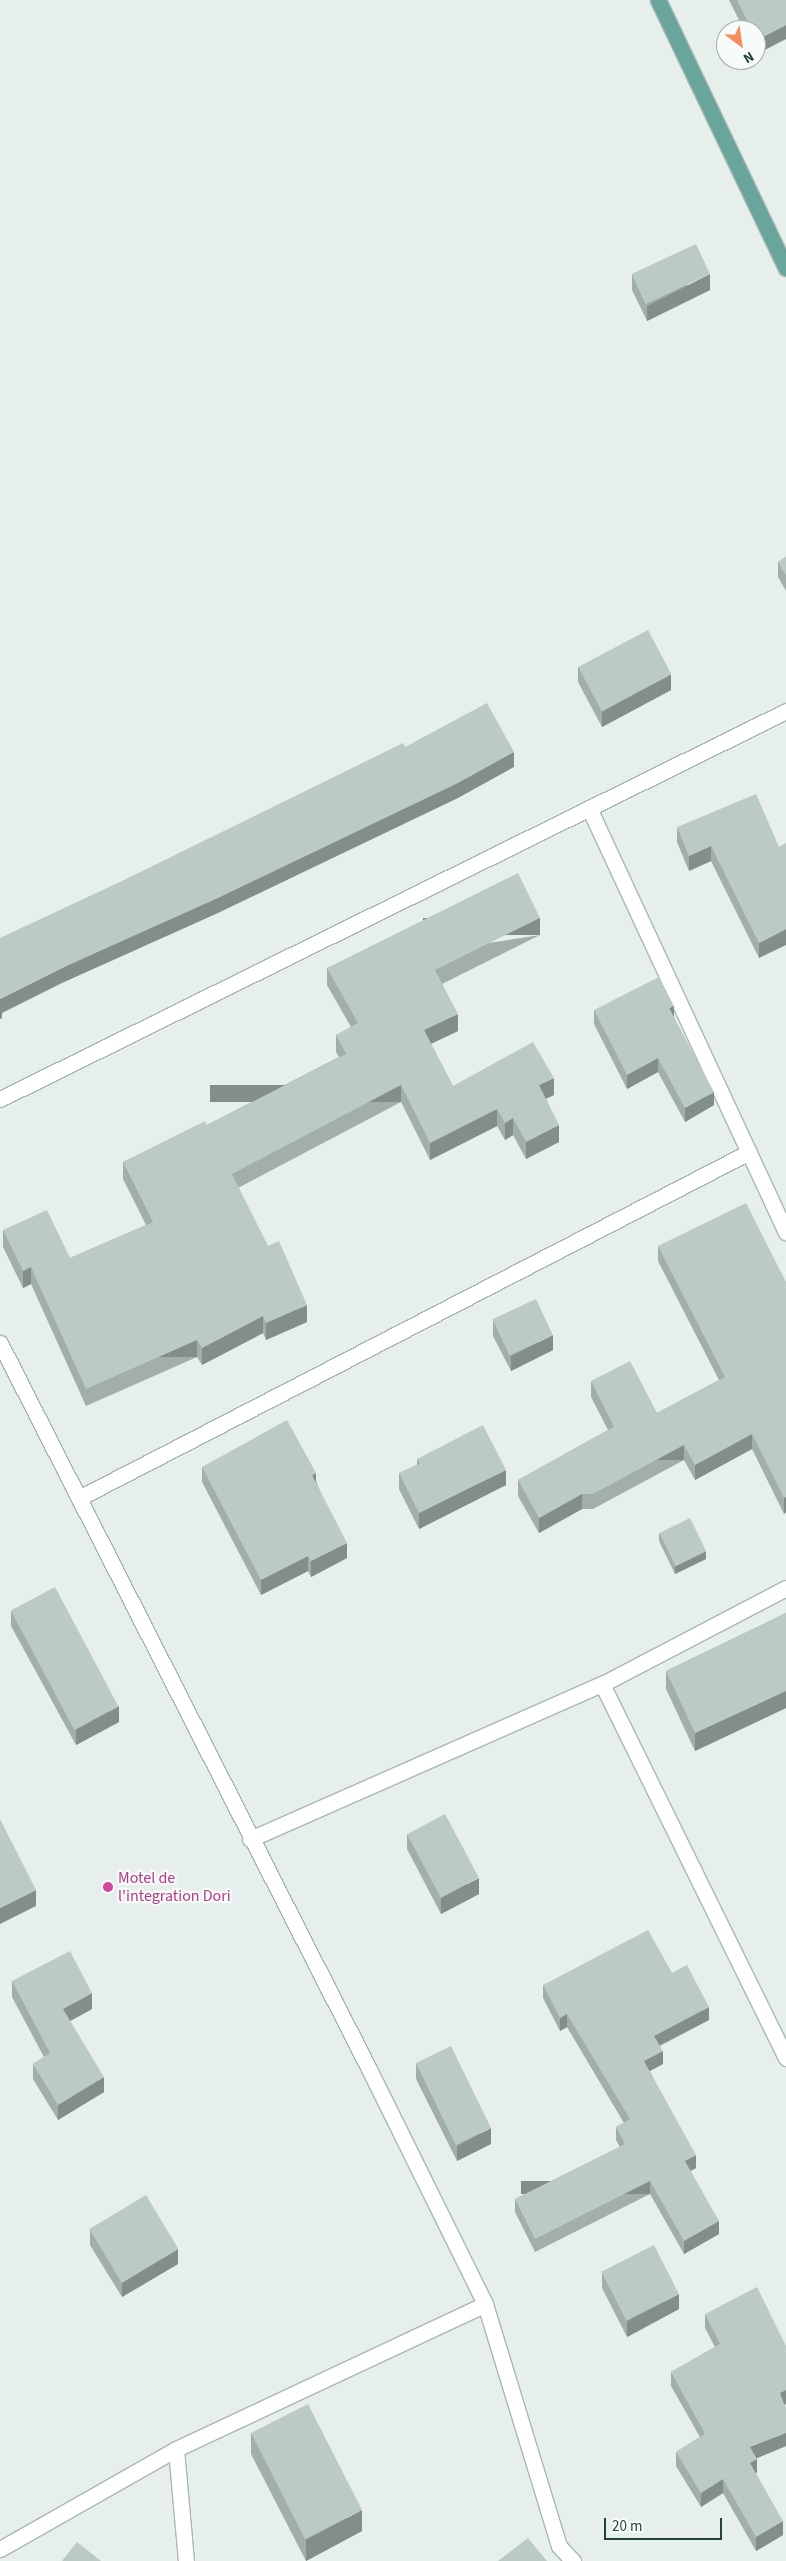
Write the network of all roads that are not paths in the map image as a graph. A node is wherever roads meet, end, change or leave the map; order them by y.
1 (658, 0) edge
2 (786, 266) edge
3 (786, 710) edge
4 (589, 808) junction
5 (0, 1099) edge
6 (749, 1152) junction
7 (786, 1233) edge
8 (0, 1343) edge
9 (79, 1498) junction
10 (786, 1588) edge
11 (602, 1684) junction
12 (250, 1839) junction
13 (786, 2058) edge
14 (484, 2304) junction
15 (176, 2450) junction
16 (0, 2549) edge
17 (186, 2561) edge
18 (573, 2561) edge

1 - 2 main road
3 - 4 street
4 - 5 street
4 - 6 street
6 - 7 street
6 - 9 street
8 - 9 street
9 - 12 street
10 - 11 street
11 - 12 street
11 - 13 street
12 - 14 street
14 - 15 street
14 - 18 street
15 - 16 street
15 - 17 street

